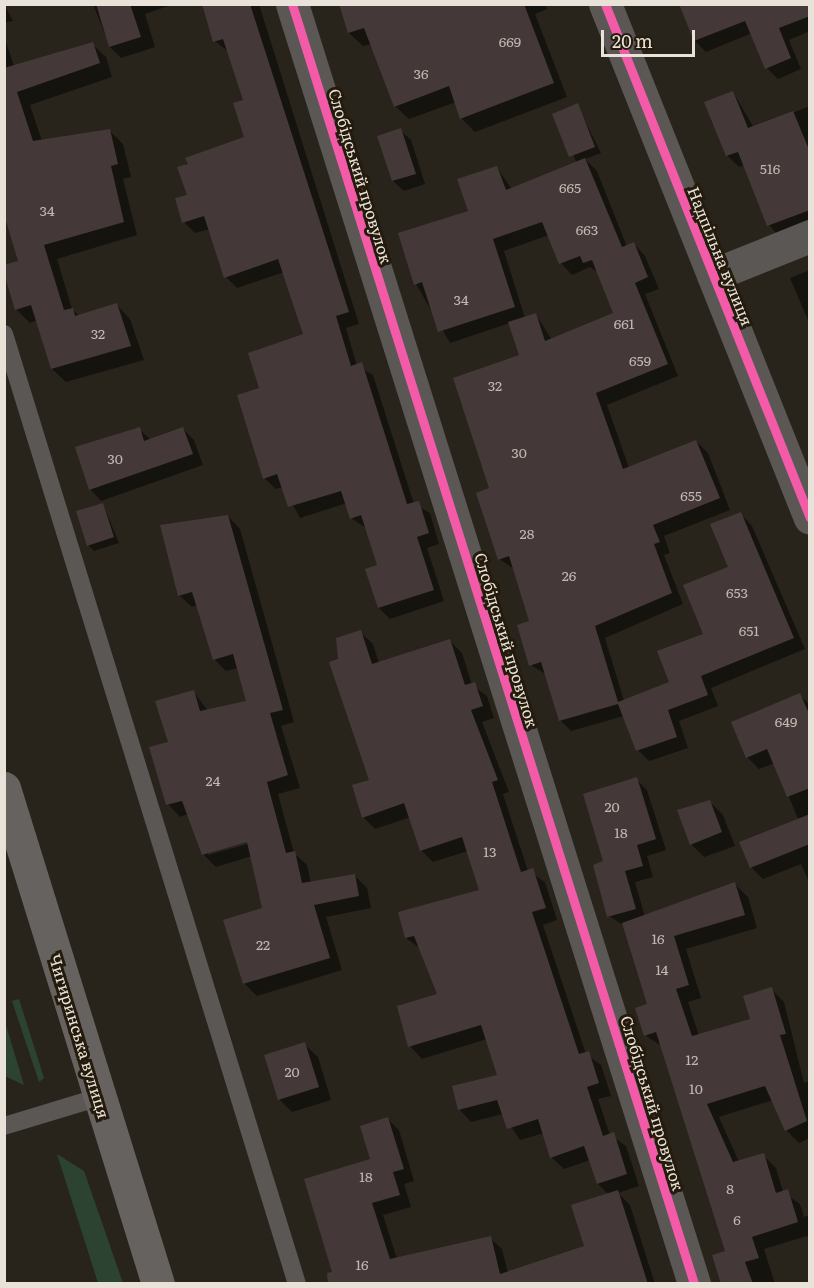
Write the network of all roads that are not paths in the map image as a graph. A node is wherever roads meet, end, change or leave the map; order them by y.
1 (292, 4) edge
2 (605, 4) edge
3 (810, 236) edge
4 (712, 275) junction
5 (4, 334) edge
6 (810, 518) edge
7 (4, 788) edge
8 (97, 1098) junction
9 (4, 1126) edge
10 (158, 1284) edge
11 (297, 1284) edge
12 (694, 1284) edge

1 - 12 street, Слобідський провулок
2 - 4 street, Надпільна вулиця
3 - 4 street
4 - 6 street, Надпільна вулиця
5 - 11 lane
7 - 8 main road, Чигиринська вулиця
8 - 9 lane
8 - 10 main road, Чигиринська вулиця

